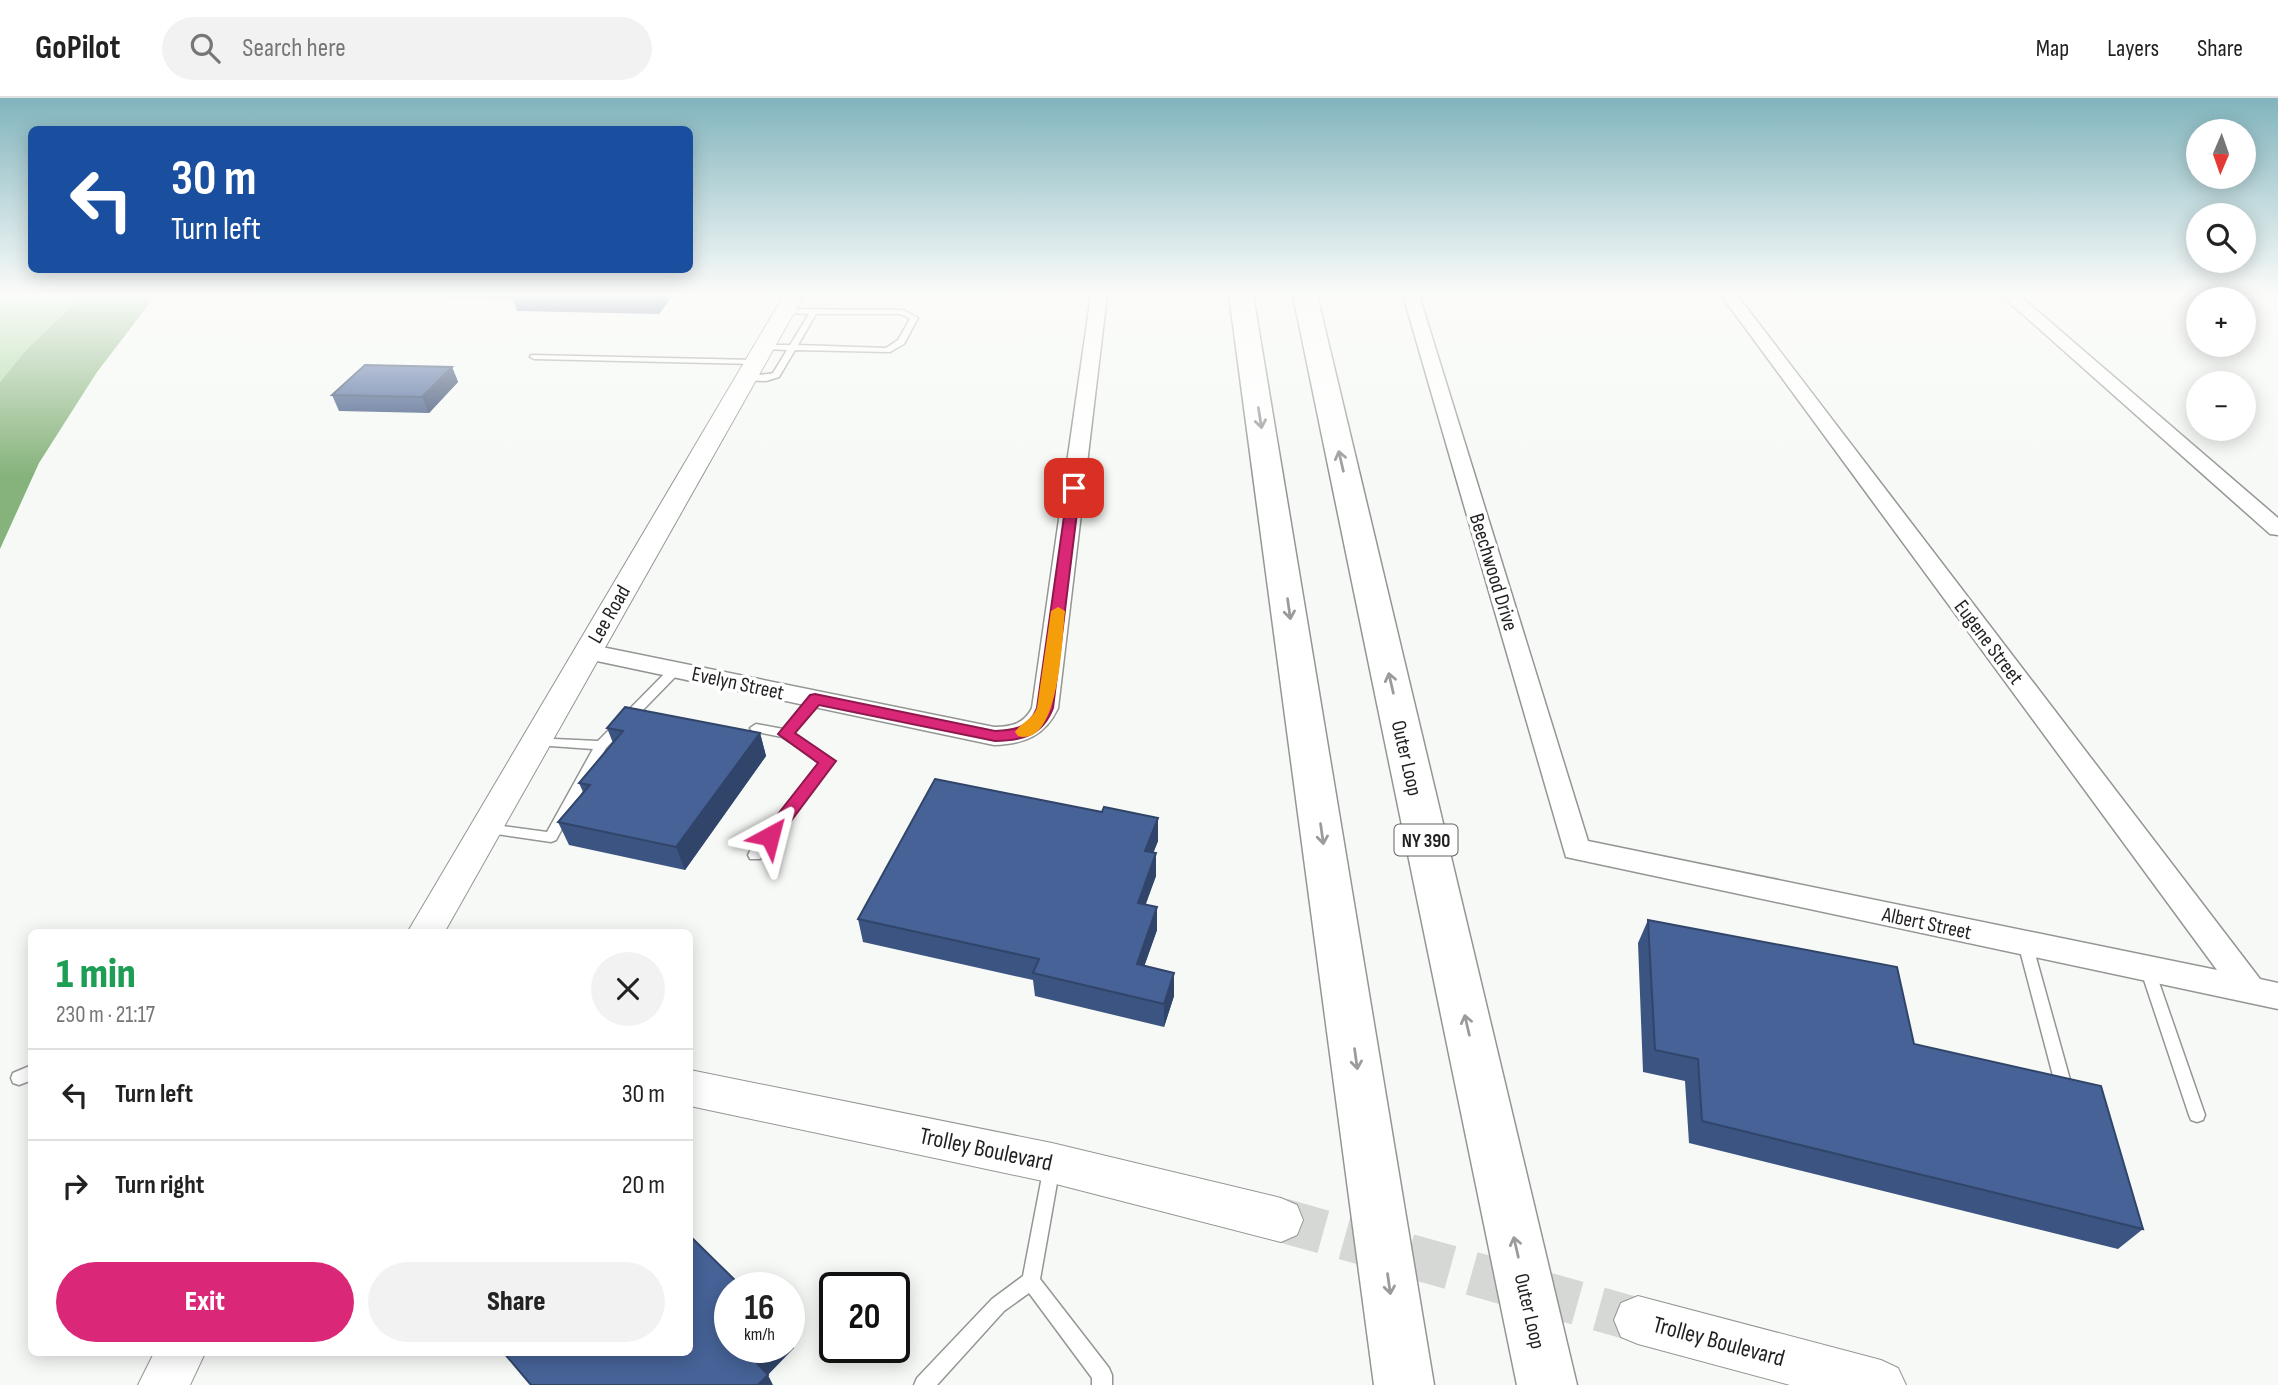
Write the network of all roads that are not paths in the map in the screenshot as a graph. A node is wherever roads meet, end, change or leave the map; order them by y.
1 (760, 355) edge
2 (774, 355) edge
3 (788, 355) edge
4 (1091, 355) edge
5 (1249, 355) edge
6 (1318, 355) edge
7 (1429, 355) edge
8 (1775, 355) edge
9 (2078, 355) edge
10 (534, 357) dead end
11 (755, 362) junction
12 (2278, 529) edge
13 (587, 652) junction
14 (675, 670) junction
15 (815, 699) junction
16 (756, 728) dead end
17 (786, 734) junction
18 (536, 741) junction
19 (601, 745) junction
20 (487, 829) junction
21 (1576, 849) joint
22 (755, 855) dead end
23 (427, 929) edge
24 (2025, 943) junction
25 (2146, 968) junction
26 (2264, 993) edge
27 (2064, 1087) edge
28 (693, 1088) edge
29 (2197, 1115) dead end
30 (1052, 1163) junction
31 (1281, 1220) tunnel mouth
32 (1031, 1281) junction
33 (1638, 1320) tunnel mouth
34 (924, 1385) edge
35 (1102, 1385) edge
36 (1404, 1385) edge
37 (1547, 1385) edge
38 (1881, 1385) edge

1 - 11 street, Lee Road
2 - 11 lane
3 - 11 lane
4 - 15 street, Evelyn Street
5 -> 36 highway
37 -> 6 highway, Outer Loop / NY 390
7 - 21 street, Beechwood Drive
8 - 26 street, Eugene Street
9 - 12 street
10 - 11 lane
11 - 13 street, Lee Road
13 - 14 street, Evelyn Street
13 - 18 street, Lee Road
14 - 15 street, Evelyn Street
14 - 19 lane
15 - 17 lane
16 - 17 lane
17 - 22 lane
18 - 19 lane
18 - 20 street, Lee Road
19 - 20 lane
20 - 23 street, Lee Road
21 - 24 street, Albert Street
24 - 25 street, Albert Street
24 - 27 lane
25 - 26 street, Albert Street
25 - 29 lane
28 - 30 street, Trolley Boulevard
30 - 31 street, Trolley Boulevard
30 - 32 lane
32 - 34 lane
32 - 35 lane
33 - 38 street, Trolley Boulevard

